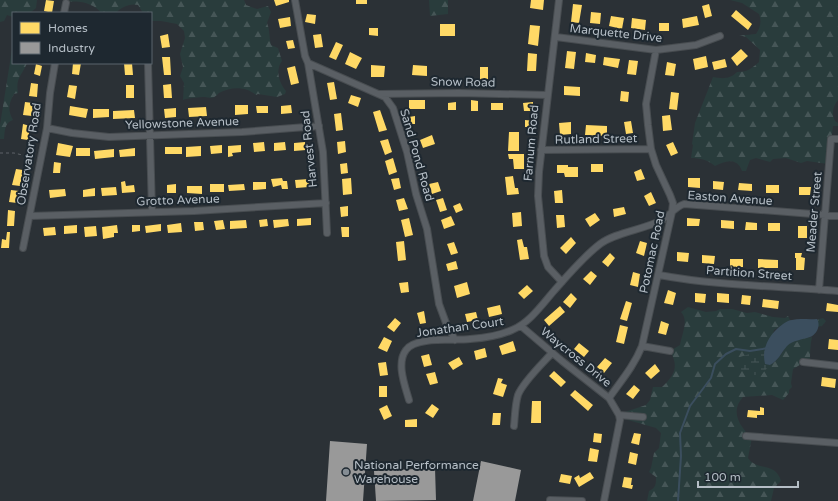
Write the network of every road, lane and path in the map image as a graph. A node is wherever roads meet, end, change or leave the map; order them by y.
1 (295, 0) edge
2 (559, 0) edge
3 (66, 3) dead end
4 (64, 12) edge
5 (720, 36) dead end
6 (556, 37) junction
7 (656, 50) junction
8 (308, 63) junction
9 (56, 64) edge
10 (148, 64) edge
11 (378, 94) junction
12 (548, 95) junction
13 (319, 126) junction
14 (47, 128) junction
15 (151, 136) junction
16 (836, 139) edge
17 (651, 149) junction
18 (541, 150) junction
19 (0, 153) edge
20 (41, 159) junction
21 (326, 204) junction
22 (152, 212) junction
23 (672, 212) junction
24 (825, 215) junction
25 (30, 216) junction
26 (838, 216) edge
27 (328, 233) dead end
28 (23, 248) dead end
29 (659, 275) junction
30 (562, 282) junction
31 (819, 290) junction
32 (838, 291) edge
33 (521, 326) junction
34 (455, 340) junction
35 (642, 346) junction
36 (670, 351) dead end
37 (552, 353) junction
38 (804, 362) dead end
39 (838, 366) edge
40 (609, 398) junction
41 (409, 400) dead end
42 (619, 415) junction
43 (644, 417) dead end
44 (514, 426) dead end
45 (746, 436) dead end
46 (838, 443) edge
47 (550, 500) dead end
48 (582, 501) edge
49 (604, 501) edge

1 - 8 street
2 - 6 street, Farnum Road
3 - 4 street
5 - 7 street, Marquette Drive
6 - 7 street, Marquette Drive
6 - 12 street, Farnum Road
7 - 17 street, Potomac Road
8 - 11 street, Sand Pond Road
8 - 13 street, Harvest Road
9 - 14 street, Observatory Road
10 - 15 street
11 - 12 street, Snow Road
11 - 34 street, Sand Pond Road
12 - 18 street, Farnum Road
13 - 15 street, Yellowstone Avenue
13 - 21 street, Harvest Road
14 - 15 street, Yellowstone Avenue
14 - 20 street, Observatory Road
15 - 22 street
16 - 24 street, Meader Street
17 - 18 street, Rutland Street
17 - 23 street, Potomac Road
18 - 30 street, Farnum Road
19 - 20 path
20 - 25 street, Observatory Road
21 - 22 street, Grotto Avenue
21 - 27 street, Harvest Road
22 - 25 street, Grotto Avenue
23 - 24 street, Easton Avenue
23 - 29 street, Potomac Road
23 - 30 street, Easton Avenue
24 - 26 street, Easton Avenue
24 - 31 street, Meader Street
25 - 28 street, Observatory Road
29 - 31 street, Partition Street
29 - 35 street, Potomac Road
30 - 33 street, Easton Avenue
31 - 32 street, Partition Street
33 - 34 street, Jonathan Court
33 - 37 street, Waycross Drive
34 - 41 street, Jonathan Court
35 - 36 street
35 - 40 street, Potomac Road
37 - 40 street, Waycross Drive
37 - 44 street
38 - 39 street
40 - 42 street, Waycross Drive
42 - 43 street
42 - 49 street
45 - 46 street
47 - 48 street

